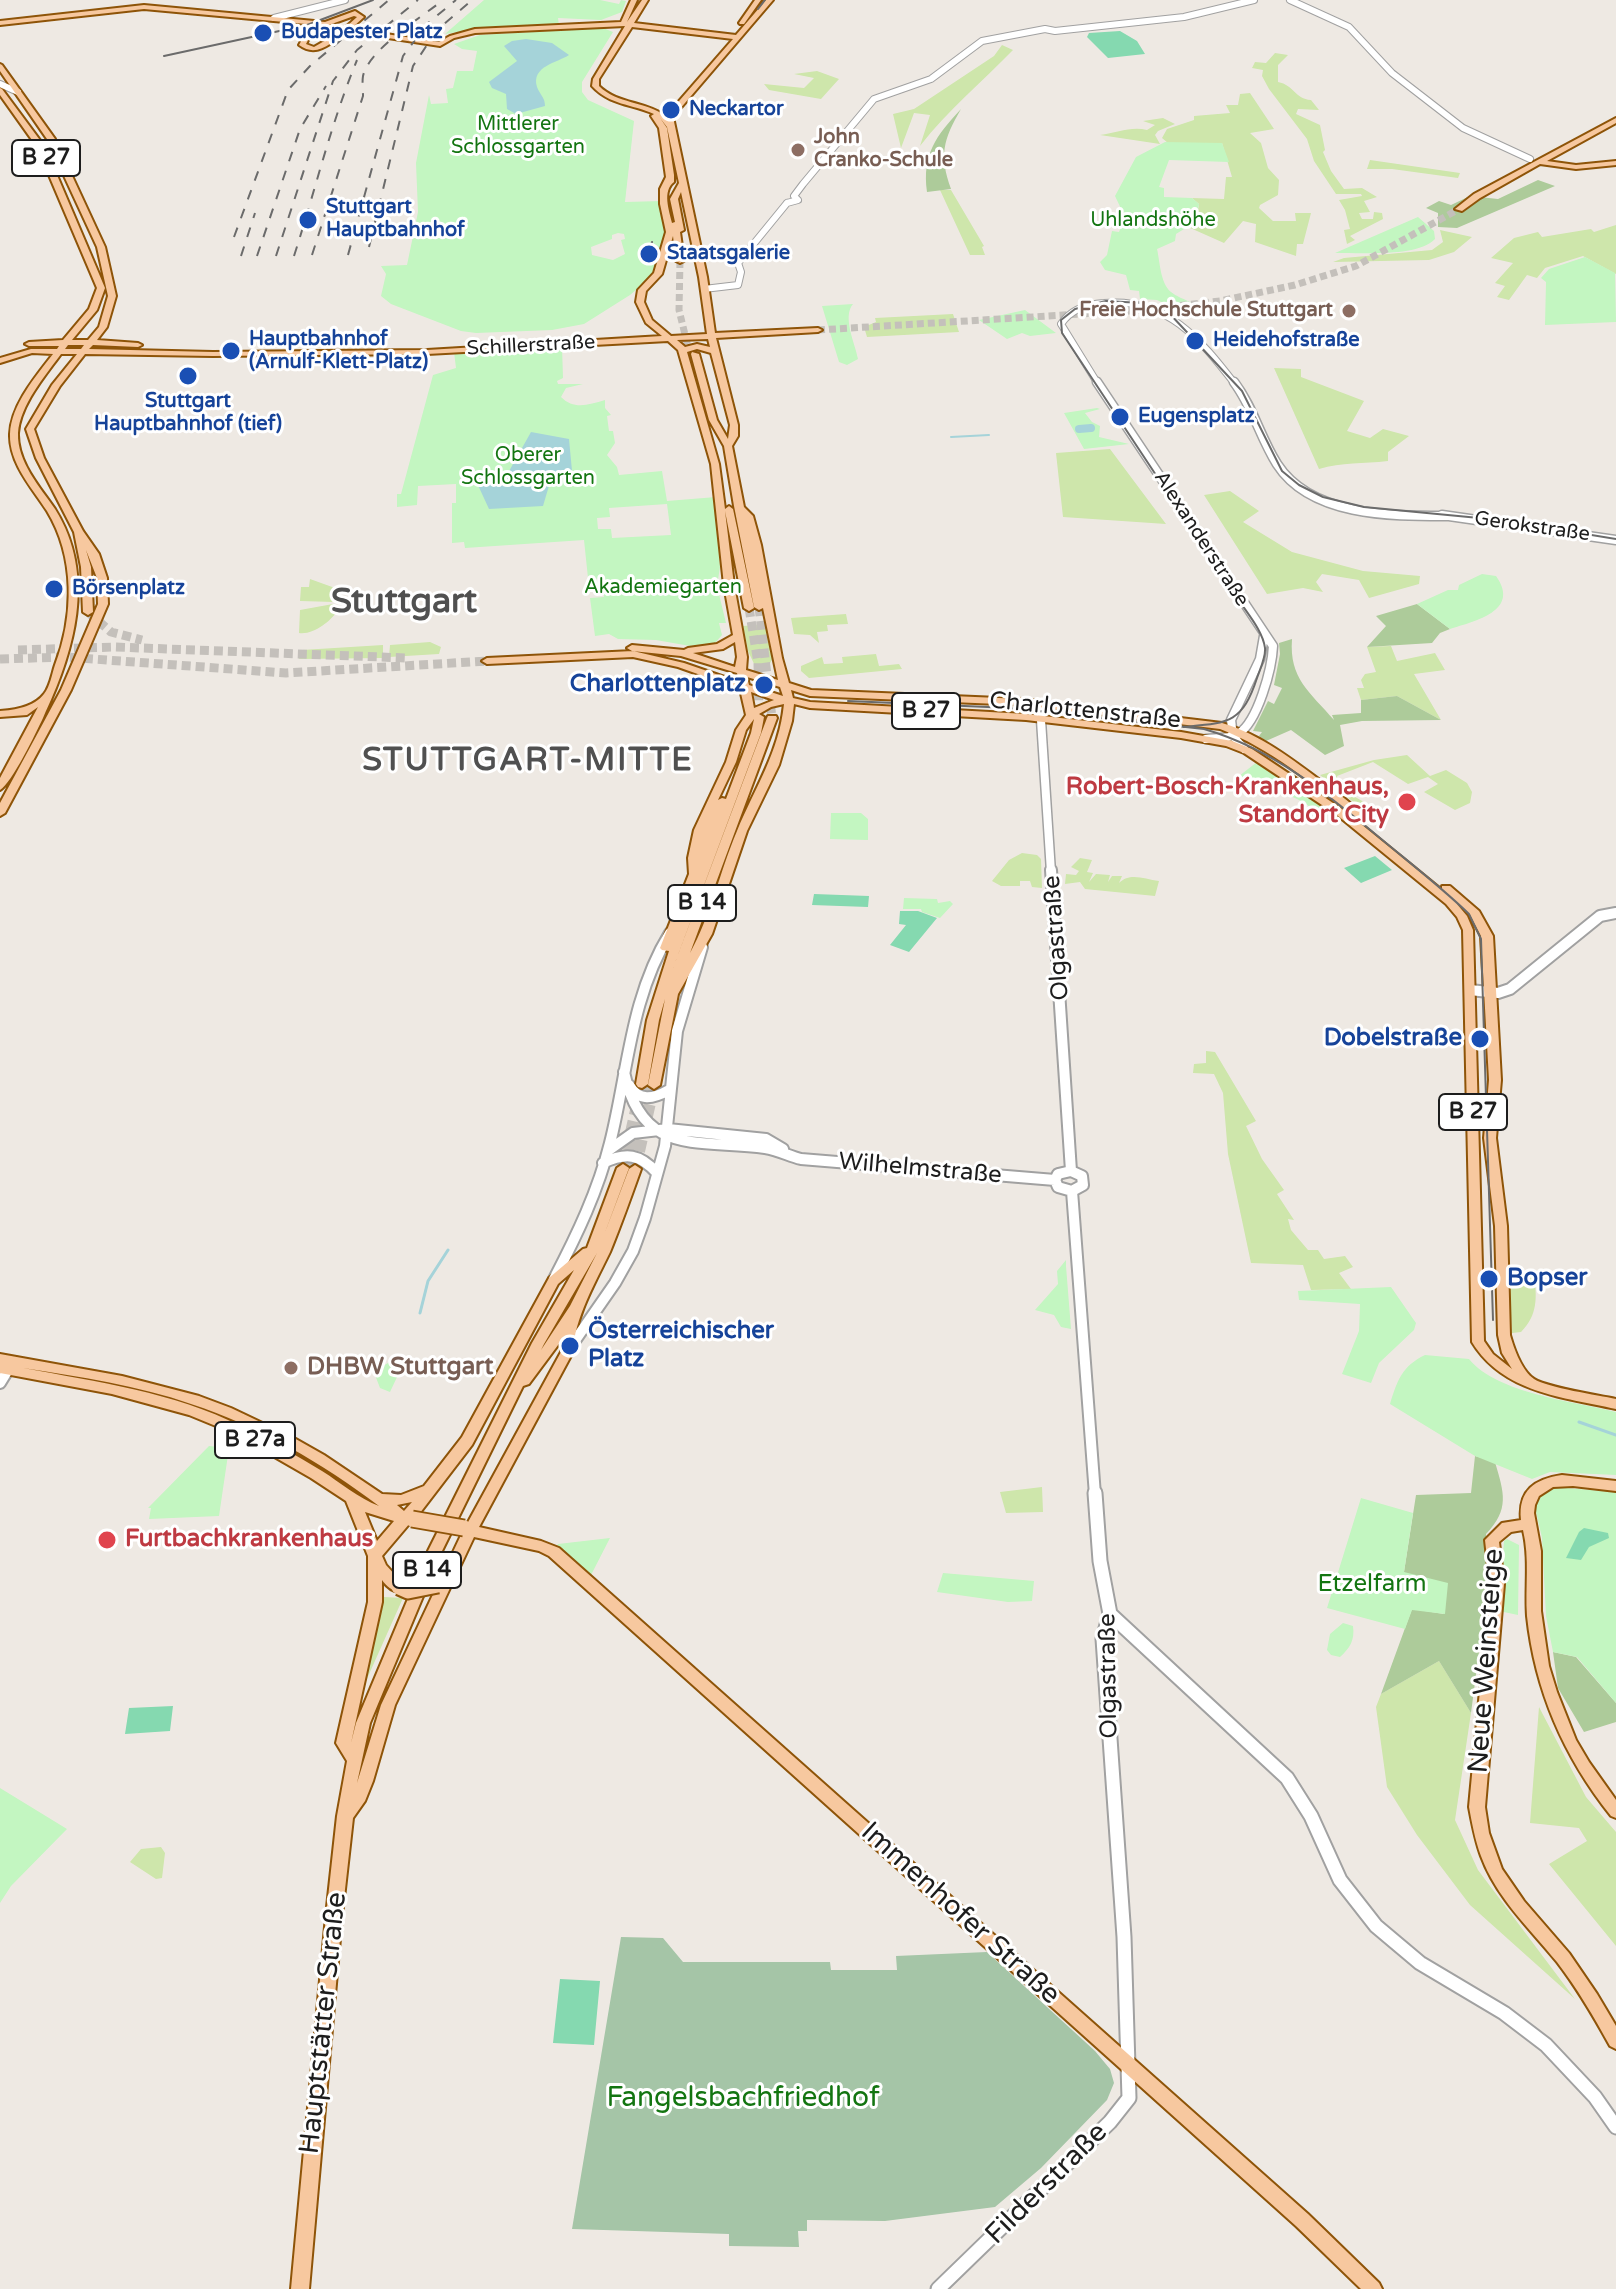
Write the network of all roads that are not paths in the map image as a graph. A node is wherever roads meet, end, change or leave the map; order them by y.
1 (345, 0) edge
2 (634, 0) edge
3 (645, 0) edge
4 (758, 0) edge
5 (770, 0) edge
6 (1254, 0) edge
7 (1290, 0) edge
8 (332, 4) junction
9 (177, 11) junction
10 (304, 12) junction
11 (312, 12) junction
12 (630, 12) junction
13 (754, 12) junction
14 (249, 16) junction
15 (274, 18) junction
16 (241, 20) junction
17 (296, 20) junction
18 (307, 21) junction
19 (318, 22) junction
20 (627, 24) junction
21 (0, 25) edge
22 (602, 25) junction
23 (590, 26) junction
24 (359, 31) junction
25 (617, 34) junction
26 (734, 36) junction
27 (4, 73) edge
28 (0, 86) edge
29 (18, 92) junction
30 (669, 106) junction
31 (649, 108) junction
32 (1616, 112) edge
33 (661, 118) junction
34 (1616, 120) edge
35 (670, 124) junction
36 (1530, 159) junction
37 (1540, 162) junction
38 (1616, 163) edge
39 (670, 175) junction
40 (682, 184) junction
41 (1477, 196) junction
42 (1459, 209) tunnel mouth
43 (673, 210) junction
44 (669, 221) junction
45 (704, 289) junction
46 (649, 321) junction
47 (817, 330) tunnel mouth
48 (723, 332) junction
49 (99, 333) junction
50 (703, 334) junction
51 (664, 335) junction
52 (634, 337) junction
53 (38, 346) junction
54 (76, 346) junction
55 (437, 346) junction
56 (125, 348) junction
57 (102, 353) junction
58 (409, 353) junction
59 (686, 353) junction
60 (0, 358) edge
61 (73, 362) junction
62 (19, 413) junction
63 (34, 421) junction
64 (1137, 443) joint
65 (35, 445) junction
66 (15, 446) junction
67 (728, 446) junction
68 (729, 502) junction
69 (78, 531) junction
70 (1616, 540) edge
71 (754, 607) tunnel mouth
72 (88, 612) dead end
73 (72, 615) junction
74 (99, 619) junction
75 (738, 636) junction
76 (1264, 636) junction
77 (675, 652) junction
78 (777, 658) junction
79 (723, 671) junction
80 (708, 673) junction
81 (748, 677) junction
82 (786, 687) junction
83 (759, 691) junction
84 (830, 694) junction
85 (842, 694) junction
86 (50, 695) junction
87 (789, 700) junction
88 (770, 703) junction
89 (1040, 705) junction
90 (839, 707) junction
91 (0, 714) edge
92 (755, 717) junction
93 (1041, 719) junction
94 (779, 721) junction
95 (1234, 729) junction
96 (1206, 739) junction
97 (1244, 749) junction
98 (739, 780) junction
99 (0, 787) edge
100 (740, 807) junction
101 (0, 813) edge
102 (742, 831) junction
103 (693, 873) junction
104 (1612, 913) edge
105 (696, 919) junction
106 (671, 931) junction
107 (702, 943) junction
108 (667, 969) junction
109 (1470, 990) junction
110 (1490, 993) junction
111 (670, 999) junction
112 (624, 1072) junction
113 (669, 1090) junction
114 (655, 1130) junction
115 (666, 1137) junction
116 (785, 1155) junction
117 (605, 1157) junction
118 (1071, 1171) junction
119 (657, 1173) junction
120 (1055, 1180) junction
121 (1072, 1191) junction
122 (593, 1248) junction
123 (553, 1281) junction
124 (586, 1286) junction
125 (567, 1352) junction
126 (3, 1364) edge
127 (1527, 1380) junction
128 (0, 1383) edge
129 (517, 1390) junction
130 (1616, 1404) edge
131 (1616, 1486) edge
132 (428, 1490) junction
133 (375, 1496) junction
134 (359, 1508) junction
135 (408, 1518) junction
136 (1530, 1524) junction
137 (468, 1529) junction
138 (489, 1536) junction
139 (463, 1546) junction
140 (374, 1558) junction
141 (444, 1579) junction
142 (376, 1590) junction
143 (401, 1590) junction
144 (1110, 1614) junction
145 (354, 1758) junction
146 (1616, 1811) edge
147 (345, 1816) junction
148 (1616, 2041) edge
149 (1130, 2066) junction
150 (1616, 2127) edge
151 (300, 2289) edge
152 (938, 2289) edge
153 (1373, 2289) edge

1 - 8 street
2 - 12 main road
3 - 20 main road
4 - 13 main road
5 - 13 main road
6 - 45 street
7 - 36 street
8 - 10 street
8 - 11 street
9 - 14 main road
9 - 16 main road
9 - 21 main road
10 - 15 street
10 - 17 street
11 - 17 street
11 - 19 street
12 - 20 main road
12 - 23 main road
13 - 26 main road
14 - 15 main road
14 - 16 main road
15 - 16 main road
15 - 17 main road
17 - 18 main road
18 - 19 main road
18 - 24 main road
19 - 24 main road
20 - 22 main road
20 - 25 main road
20 - 26 main road
20 - 31 main road
22 - 23 main road
22 - 25 main road
23 - 24 main road
25 - 33 main road
26 - 30 main road
26 - 35 main road
27 - 28 street
27 - 29 main road, B 27
28 - 29 street
28 - 54 main road, B 27
29 - 49 main road, B 27
30 - 31 main road
30 - 33 main road
31 - 33 main road
32 - 36 main road
33 - 35 main road
33 - 39 main road
34 - 37 main road
35 - 40 main road
36 - 37 main road
36 - 41 main road
37 - 38 main road
37 - 41 main road
39 - 43 main road
39 - 44 main road
40 - 43 main road
40 - 45 main road
41 - 42 main road
43 - 44 main road
44 - 46 main road
45 - 50 main road
46 - 51 main road
46 - 52 main road
47 - 48 main road
48 - 50 main road
48 - 50 main road
49 - 54 main road, B 27
49 - 56 main road
50 - 51 main road
50 - 51 main road
50 - 59 main road
50 - 59 main road
50 - 67 main road
51 - 52 main road
51 - 59 main road
52 - 55 main road, Schillerstraße
52 - 58 main road, Schillerstraße
52 - 59 main road
53 - 54 main road
53 - 54 main road
53 - 60 main road
54 - 56 main road
54 - 57 main road
54 - 61 main road, B 27
54 - 62 main road, B 27
55 - 56 main road
55 - 58 main road
56 - 57 main road
56 - 58 main road
57 - 61 main road
59 - 67 main road, B 14
59 - 68 main road, B 14
61 - 63 main road, B 27
62 - 63 main road
62 - 66 main road, B 27
63 - 65 main road
64 - 70 street, Gerokstraße
64 - 76 street, Alexanderstraße
65 - 66 main road
65 - 69 main road
66 - 73 main road
67 - 68 main road, B 14
68 - 71 main road, B 14
68 - 75 main road
68 - 78 main road, B 14
69 - 72 main road
69 - 74 main road
73 - 74 main road
73 - 86 main road
74 - 101 main road
75 - 77 main road, B 27
75 - 81 main road, B 27
76 - 95 street
76 - 95 street, Alexanderstraße
77 - 79 main road, B 27
77 - 80 main road, B 27
78 - 81 main road
78 - 82 main road, B 14
79 - 80 main road, B 27
79 - 80 main road
79 - 81 main road, B 27
81 - 82 main road, B 27
81 - 83 main road, B 27
81 - 87 main road, B 27
81 - 92 main road, B 14
82 - 84 main road, Charlottenstraße / B 27
82 - 87 main road, B 14
83 - 87 main road, B 27
83 - 88 main road
84 - 85 main road, Charlottenstraße / B 27
84 - 87 main road
85 - 89 main road, Charlottenstraße / B 27
85 - 90 main road
86 - 91 main road
86 - 99 main road
87 - 88 main road
87 - 90 main road, Charlottenstraße / B 27
87 - 94 main road, B 14
88 - 92 main road
88 - 94 main road
89 - 93 street, Olgastraße
89 - 95 main road, Charlottenstraße / B 27
90 - 93 main road, Charlottenstraße / B 27
92 - 94 main road
92 - 98 main road, B 14
92 - 103 main road, B 14
93 - 96 main road, Charlottenstraße / B 27
93 - 118 street, Olgastraße
94 - 100 main road, B 14
94 - 102 main road, B 14
95 - 96 street
95 - 97 street
95 - 110 main road, B 27
96 - 97 main road, B 27
97 - 109 main road, B 27
98 - 103 main road, B 14
98 - 108 main road, B 14
100 - 102 main road, B 14
100 - 105 main road, B 14
102 - 107 main road, B 14
103 - 106 main road, B 14
104 - 110 street
105 - 107 street
105 - 111 main road, B 14
106 - 108 main road, B 14
106 - 112 street
107 - 111 main road, B 14
107 - 113 street
108 - 111 main road, B 14
109 - 110 street
109 - 127 main road, B 27
110 - 127 main road, B 27
112 - 113 street
112 - 114 street
112 - 117 street
113 - 115 street
114 - 115 street
114 - 117 street
115 - 116 street, Wilhelmstraße
115 - 116 street, Wilhelmstraße
115 - 119 street
116 - 120 street, Wilhelmstraße
117 - 119 street
117 - 123 street
118 - 120 street
118 - 121 street
119 - 125 street
120 - 121 street
121 - 144 street, Olgastraße
122 - 123 main road
122 - 124 main road, Hauptstätter Straße / B 14
122 - 129 main road, Hauptstätter Straße / B 14
123 - 132 main road
124 - 125 main road
124 - 129 main road, Hauptstätter Straße / B 14
125 - 137 main road
126 - 128 street
126 - 133 main road, B 27a
126 - 134 main road, B 27a
127 - 130 main road, B 27
129 - 145 main road, Hauptstätter Straße / B 14
131 - 136 main road
132 - 133 main road
132 - 135 main road
133 - 135 main road, B 27a
134 - 135 main road, B 27a
134 - 140 main road, B 27a
135 - 137 main road, B 27a, bridge
135 - 140 main road
136 - 146 main road, Neue Weinsteige
136 - 148 main road, Neue Weinsteige
137 - 138 main road
137 - 139 main road
138 - 139 main road
138 - 149 main road, Immenhofer Straße
139 - 141 main road
140 - 142 main road, B 27a
140 - 143 main road
141 - 143 main road, bridge
141 - 147 main road
142 - 143 main road
142 - 145 main road, Hauptstätter Straße / B 27a
144 - 149 street, Olgastraße
144 - 150 street
145 - 147 main road, Hauptstätter Straße / B 14
147 - 151 main road, Hauptstätter Straße / B 14
149 - 152 street, Filderstraße
149 - 153 main road, Immenhofer Straße

